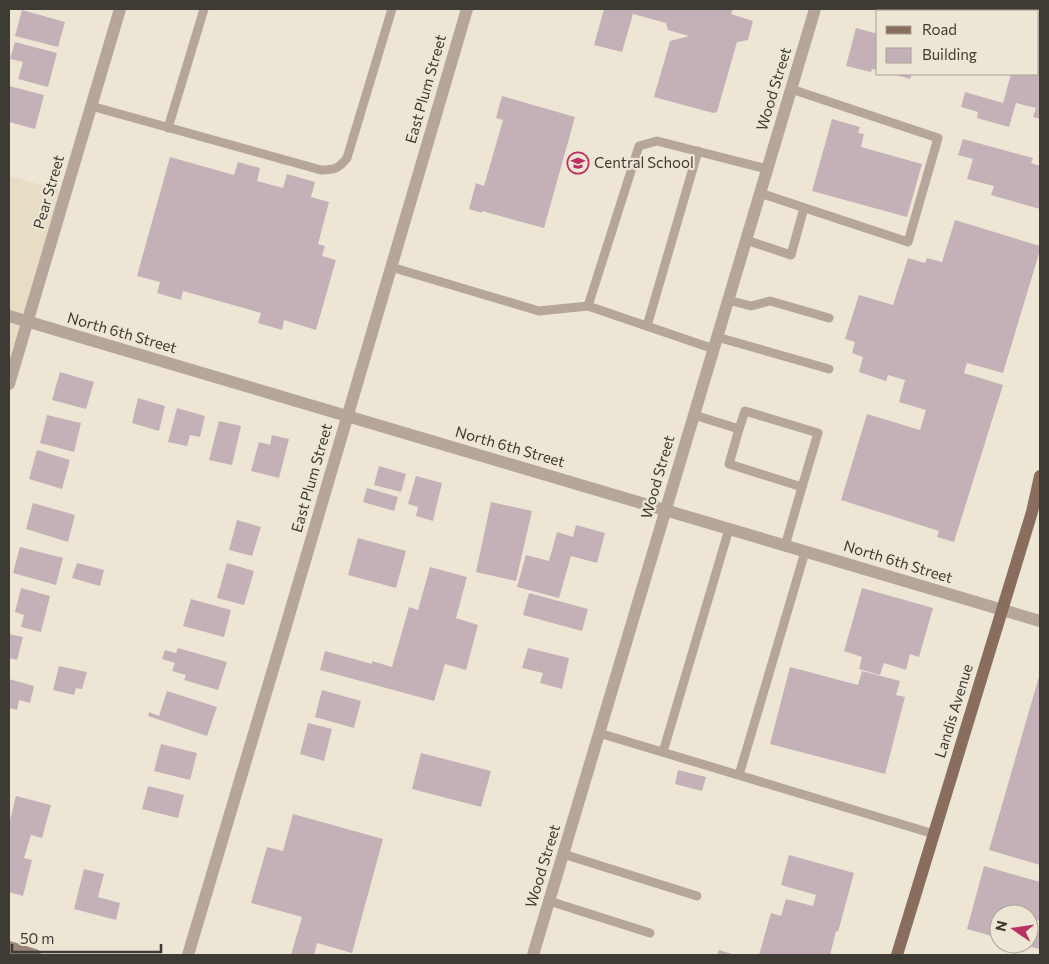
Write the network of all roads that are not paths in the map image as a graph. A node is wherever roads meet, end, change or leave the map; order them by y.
1 (120, 9) edge
2 (204, 9) edge
3 (392, 9) edge
4 (467, 9) edge
5 (815, 9) edge
6 (791, 88) junction
7 (91, 106) junction
8 (168, 128) junction
9 (698, 151) junction
10 (767, 170) junction
11 (760, 193) junction
12 (804, 208) junction
13 (746, 240) junction
14 (391, 267) junction
15 (728, 300) junction
16 (588, 306) junction
17 (9, 316) edge
18 (829, 318) dead end
19 (28, 322) junction
20 (647, 326) junction
21 (716, 343) junction
22 (828, 369) dead end
23 (9, 384) edge
24 (694, 415) junction
25 (347, 416) junction
26 (739, 429) junction
27 (1040, 476) edge
28 (802, 487) junction
29 (666, 510) junction
30 (729, 529) junction
31 (785, 546) junction
32 (805, 552) junction
33 (1002, 610) junction
34 (1040, 621) edge
35 (599, 733) junction
36 (663, 752) junction
37 (739, 776) junction
38 (934, 834) junction
39 (564, 854) junction
40 (697, 896) dead end
41 (549, 901) junction
42 (650, 933) dead end
43 (9, 947) edge
44 (35, 955) edge
45 (188, 955) edge
46 (533, 955) edge
47 (897, 955) edge

1 - 7 street, Pear Street
2 - 8 lane
3 - 8 lane
4 - 14 street, East Plum Street
5 - 6 street, Wood Street
6 - 10 street, Wood Street
6 - 12 lane
7 - 8 lane
7 - 19 street, Pear Street
9 - 10 lane
9 - 16 lane
9 - 20 lane
10 - 11 street, Wood Street
11 - 12 lane
11 - 13 street, Wood Street
12 - 13 lane
13 - 15 street, Wood Street
14 - 16 lane
14 - 25 street, East Plum Street
15 - 18 lane
15 - 21 street, Wood Street
16 - 20 lane
17 - 19 street, North 6th Street
19 - 23 street, Pear Street
19 - 25 street, North 6th Street
20 - 21 lane
21 - 22 lane
21 - 24 street, Wood Street
24 - 26 lane
24 - 29 street, Wood Street
25 - 29 street, North 6th Street
25 - 45 street, East Plum Street
26 - 28 lane
26 - 28 lane
27 - 33 main road, Landis Avenue
28 - 31 lane
29 - 30 street, North 6th Street
29 - 35 street, Wood Street
30 - 31 street, North 6th Street
30 - 36 lane
31 - 32 street, North 6th Street
32 - 33 street, North 6th Street
32 - 37 lane
33 - 34 street, North 6th Street
33 - 38 main road, Landis Avenue
35 - 36 lane
35 - 39 street, Wood Street
36 - 37 lane
37 - 38 lane
38 - 47 main road, Landis Avenue
39 - 40 lane
39 - 41 street, Wood Street
41 - 42 lane
41 - 46 street, Wood Street
43 - 44 main road

